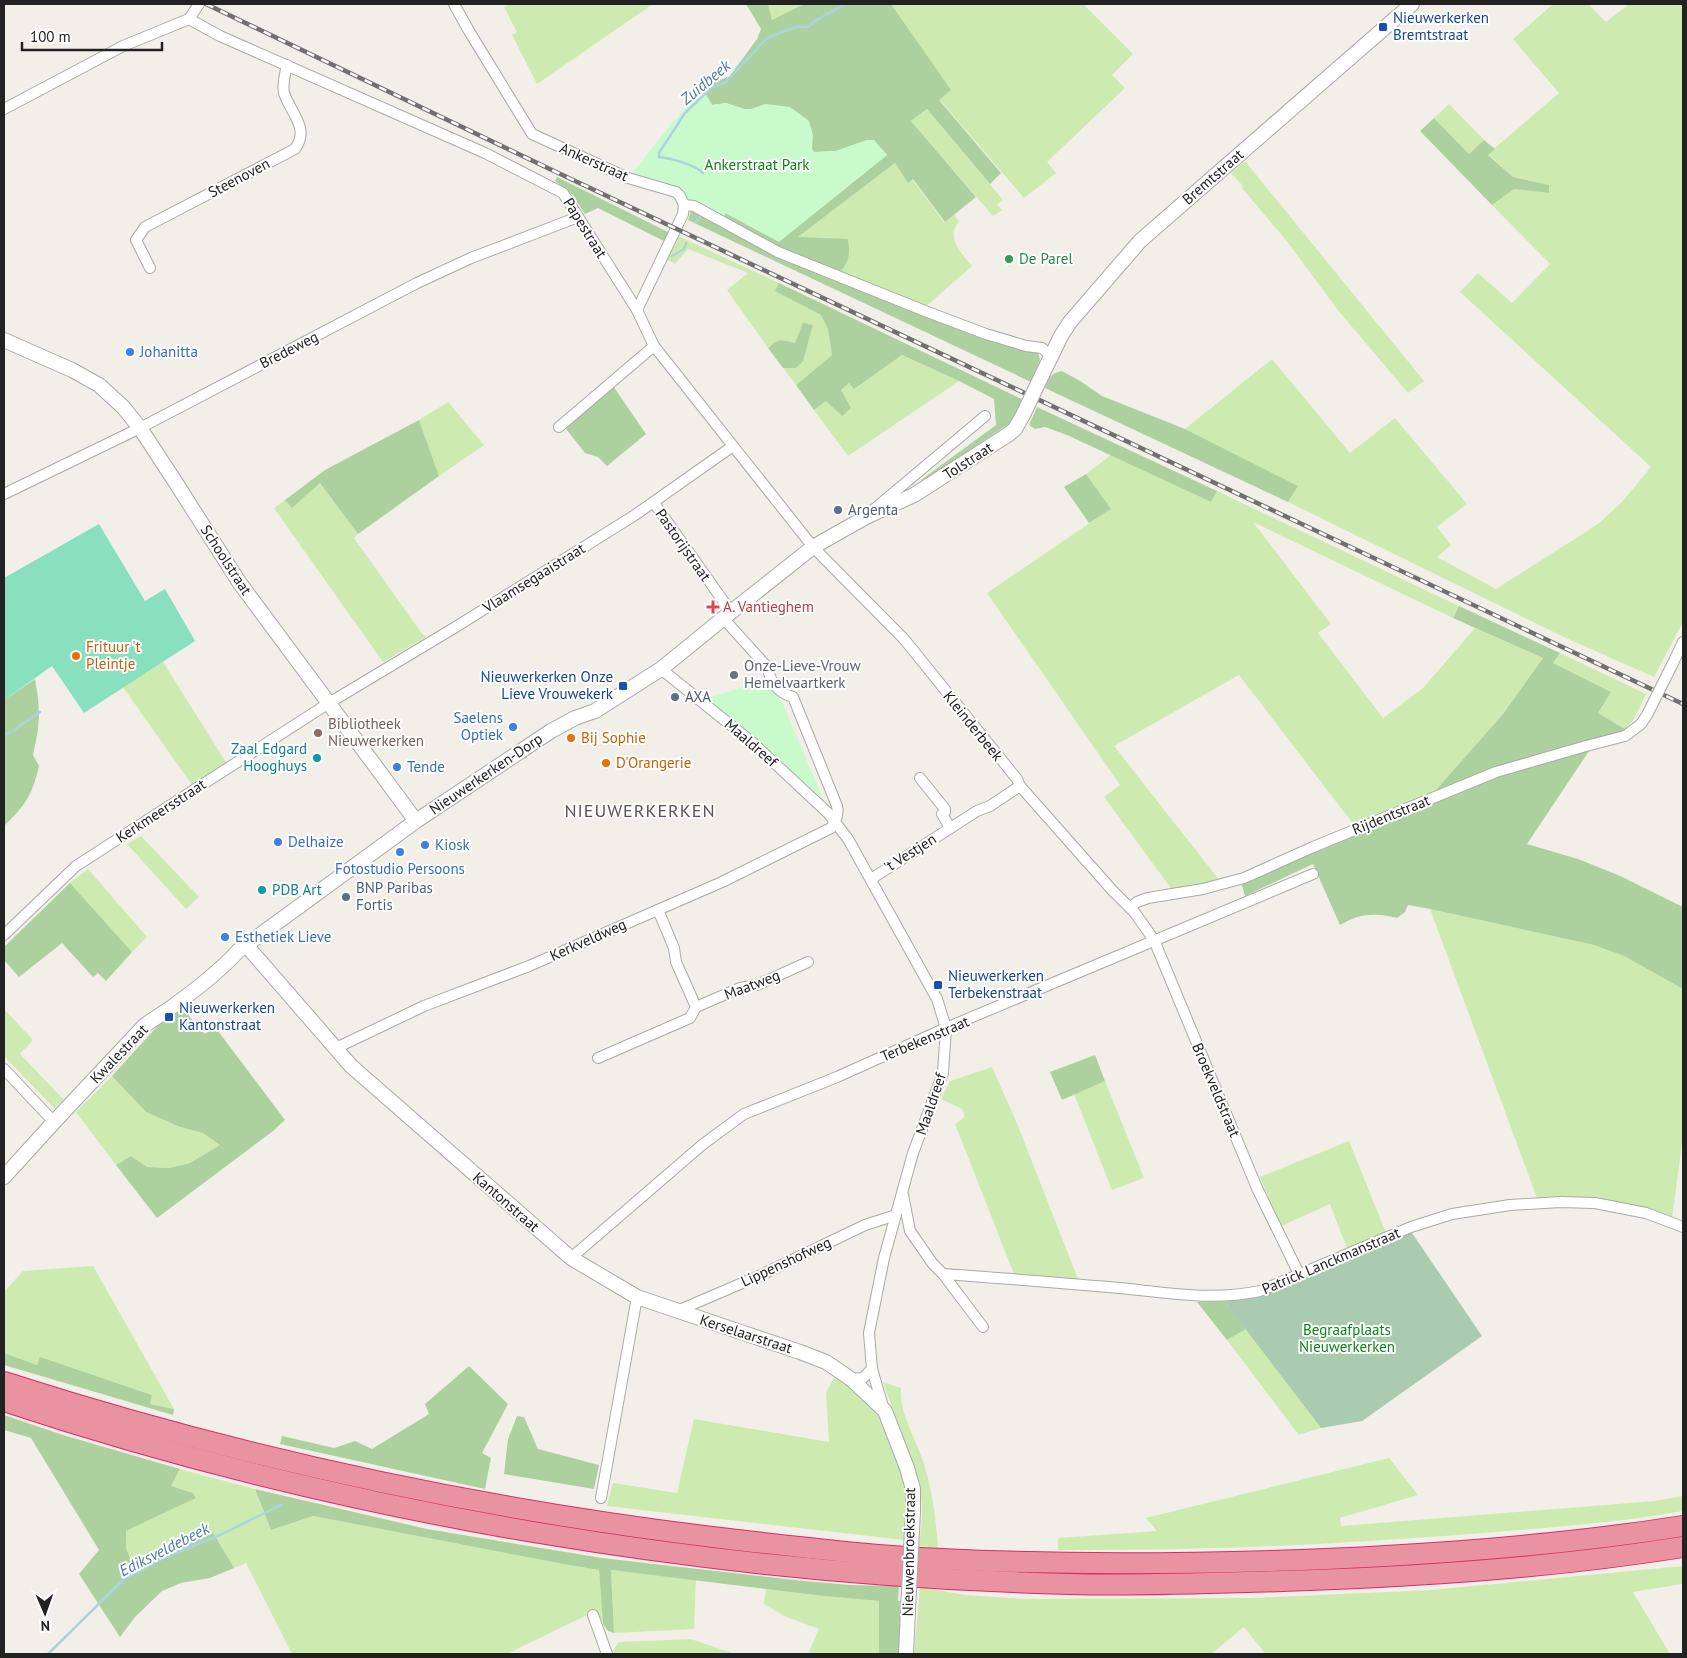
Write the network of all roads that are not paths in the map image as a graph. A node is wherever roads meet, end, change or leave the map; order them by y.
1 (199, 4) edge
2 (454, 4) edge
3 (1412, 4) edge
4 (189, 19) junction
5 (287, 66) junction
6 (4, 109) edge
7 (684, 205) junction
8 (578, 217) junction
9 (150, 268) dead end
10 (637, 310) junction
11 (4, 340) edge
12 (654, 346) junction
13 (1051, 356) junction
14 (1042, 375) joint
15 (985, 416) dead end
16 (559, 427) dead end
17 (140, 428) junction
18 (733, 446) junction
19 (4, 494) edge
20 (654, 503) junction
21 (866, 517) junction
22 (813, 547) junction
23 (727, 615) junction
24 (1683, 642) edge
25 (1681, 654) edge
26 (662, 669) junction
27 (329, 703) junction
28 (920, 778) dead end
29 (1020, 786) junction
30 (416, 821) junction
31 (835, 822) junction
32 (950, 828) junction
33 (1313, 874) dead end
34 (871, 879) junction
35 (1130, 908) junction
36 (658, 910) junction
37 (4, 935) edge
38 (1154, 940) junction
39 (246, 945) junction
40 (808, 962) dead end
41 (696, 1007) junction
42 (946, 1028) junction
43 (336, 1048) junction
44 (598, 1058) dead end
45 (4, 1069) edge
46 (54, 1122) junction
47 (4, 1177) edge
48 (903, 1192) junction
49 (896, 1214) junction
50 (1683, 1228) edge
51 (570, 1258) junction
52 (942, 1274) junction
53 (1299, 1274) junction
54 (637, 1297) junction
55 (677, 1311) junction
56 (983, 1327) dead end
57 (872, 1369) junction
58 (851, 1379) junction
59 (4, 1382) edge
60 (4, 1401) edge
61 (885, 1411) junction
62 (601, 1498) dead end
63 (1683, 1526) edge
64 (1683, 1548) edge
65 (593, 1615) dead end
66 (607, 1654) edge
67 (906, 1654) edge

1 - 4 street
2 - 7 street, Ankerstraat
3 - 13 street, Bremtstraat
4 - 5 street, Papestraat
4 - 6 street
5 - 8 street, Papestraat
5 - 9 street, Steenoven
7 - 10 street
7 - 13 street
8 - 10 street, Papestraat
8 - 17 street, Bredeweg
10 - 12 street, Papestraat
11 - 17 street, Schoolstraat
12 - 16 street
12 - 18 street, Papestraat
13 - 14 street, Bremtstraat
14 - 21 street, Tolstraat, bridge
15 - 21 street, Tolstraat
17 - 19 street, Bredeweg
17 - 27 street, Schoolstraat
18 - 20 street, Vlaamsegaaistraat
18 - 22 street, Papestraat
20 - 23 street, Pastorijstraat
20 - 27 street, Vlaamsegaaistraat
21 - 22 street, Tolstraat
22 - 23 street, Tolstraat
22 - 29 street, Kleinderbeek
23 - 26 street, Nieuwerkerken-Dorp
23 - 31 street
24 - 25 street, Rijdentstraat
25 - 35 street, Rijdentstraat, bridge
26 - 30 street, Nieuwerkerken-Dorp
26 - 31 street, Maaldreef
27 - 30 street, Schoolstraat
27 - 37 street, Kerkmeersstraat
28 - 32 street, 't Vestjen
29 - 32 street, 't Vestjen
29 - 35 street, Kleinderbeek
30 - 39 street, Nieuwerkerken-Dorp
31 - 34 street, Maaldreef
31 - 36 street, Kerkveldweg
32 - 34 street, 't Vestjen
33 - 38 street, Terbekenstraat
34 - 42 street, Maaldreef
35 - 38 street, Broekveldstraat
36 - 41 street
36 - 43 street, Kerkveldweg
38 - 42 street, Terbekenstraat
38 - 53 street, Broekveldstraat
39 - 43 street, Kantonstraat
39 - 46 street, Kwalestraat
40 - 41 street, Maatweg
41 - 44 street, Maatweg
42 - 48 street, Maaldreef
42 - 51 street, Terbekenstraat
43 - 51 street, Kantonstraat
45 - 46 street
46 - 47 street, Kwalestraat
48 - 49 street, Nieuwenbroekstraat
48 - 52 street, Maaldreef
49 - 55 street, Lippenshofweg
49 - 57 street, Nieuwenbroekstraat
50 - 53 street, Patrick Lanckmanstraat
51 - 54 street, Kantonstraat
52 - 53 street, Patrick Lanckmanstraat
52 - 56 street, Maaldreef
54 - 55 street, Kerselaarstraat
54 - 62 street
55 - 58 street, Kerselaarstraat
57 - 58 street
57 - 61 street, Nieuwenbroekstraat
58 - 61 street, Kerselaarstraat
59 - 63 highway
60 - 64 highway
61 - 67 street, Nieuwenbroekstraat, bridge
65 - 66 street

